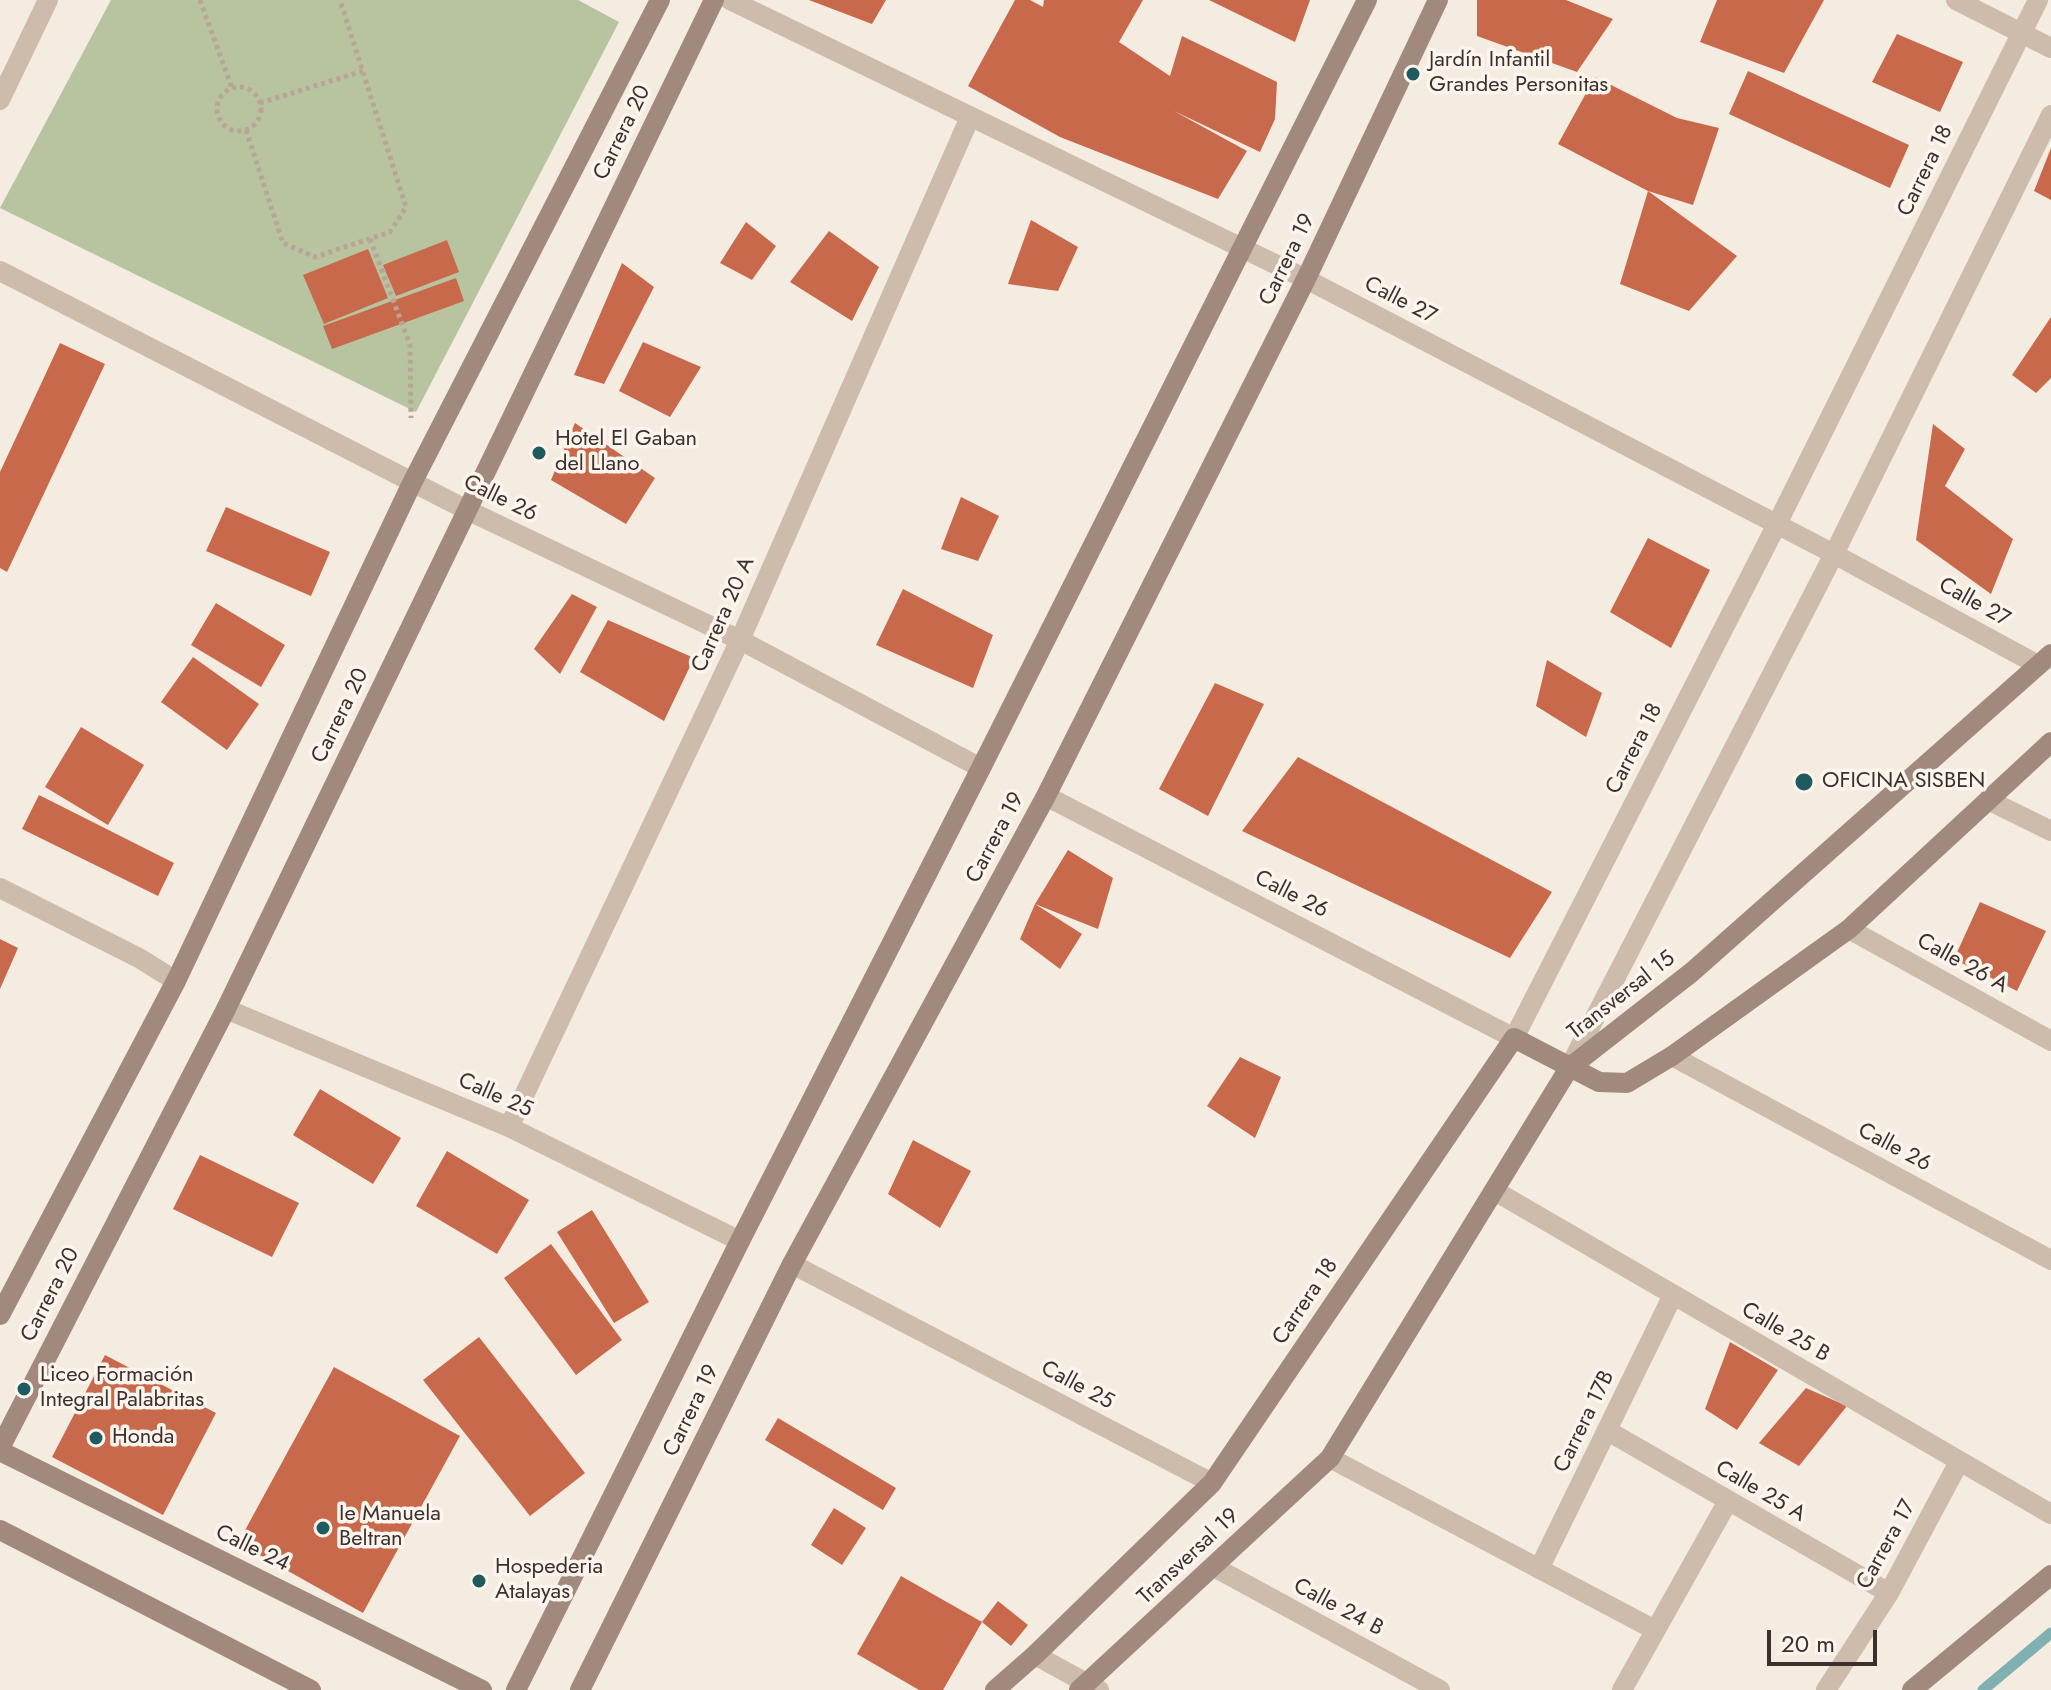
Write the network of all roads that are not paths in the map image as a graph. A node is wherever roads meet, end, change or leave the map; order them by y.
1 (48, 0) edge
2 (660, 0) edge
3 (714, 0) edge
4 (730, 0) edge
5 (1367, 0) edge
6 (1438, 0) edge
7 (1956, 0) edge
8 (2038, 0) edge
9 (2021, 33) junction
10 (2051, 48) edge
11 (0, 100) edge
12 (2051, 115) edge
13 (970, 117) junction
14 (1243, 248) junction
15 (0, 271) edge
16 (1306, 279) junction
17 (412, 483) junction
18 (467, 510) junction
19 (1777, 524) junction
20 (1834, 554) junction
21 (740, 640) junction
22 (2044, 659) edge
23 (2051, 742) edge
24 (981, 768) junction
25 (1046, 796) junction
26 (1988, 800) junction
27 (2051, 831) edge
28 (0, 888) edge
29 (1849, 929) junction
30 (176, 981) junction
31 (226, 1009) junction
32 (1514, 1038) junction
33 (2051, 1041) edge
34 (1672, 1056) junction
35 (1569, 1068) junction
36 (509, 1127) junction
37 (1495, 1191) junction
38 (740, 1241) junction
39 (2051, 1260) edge
40 (792, 1264) junction
41 (1673, 1295) junction
42 (0, 1315) edge
43 (1608, 1431) junction
44 (0, 1449) edge
45 (1330, 1458) junction
46 (1959, 1462) junction
47 (1212, 1483) junction
48 (1728, 1501) junction
49 (2051, 1514) edge
50 (0, 1530) edge
51 (1214, 1567) junction
52 (1539, 1569) junction
53 (2051, 1575) edge
54 (1889, 1593) junction
55 (1655, 1630) junction
56 (1035, 1655) junction
57 (1088, 1688) edge
58 (311, 1690) edge
59 (482, 1690) edge
60 (516, 1690) edge
61 (580, 1690) edge
62 (995, 1690) edge
63 (1440, 1690) edge
64 (1622, 1690) edge
65 (1826, 1690) edge
66 (1912, 1690) edge

1 - 11 street
2 - 17 main road, Carrera 20
3 - 18 main road, Carrera 20
4 - 13 street, Calle 27
5 - 14 main road, Carrera 19
6 - 16 main road, Carrera 19
7 - 9 street
8 - 9 street, Carrera 18
9 - 10 street
9 - 19 street, Carrera 18
12 - 20 street
13 - 14 street, Calle 27
13 - 21 street, Carrera 20 A
14 - 16 street, Calle 27
14 - 24 main road, Carrera 19
15 - 17 street, Calle 26
16 - 19 street, Calle 27
16 - 25 main road, Carrera 19
17 - 18 street, Calle 26
17 - 30 main road, Carrera 20
18 - 21 street, Calle 26
18 - 31 main road, Carrera 20
19 - 20 street, Calle 27
19 - 32 street, Carrera 18
20 - 22 street, Calle 27
20 - 35 street
21 - 24 street, Calle 26
21 - 36 street, Carrera 20 A
22 - 35 main road, Transversal 15
23 - 26 main road, Transversal 15
24 - 38 main road, Carrera 19
25 - 32 street, Calle 26
25 - 40 main road, Carrera 19
26 - 27 street
26 - 29 main road, Transversal 15
28 - 30 street
29 - 33 street, Calle 26 A
29 - 34 main road, Transversal 15
30 - 42 main road, Carrera 20
31 - 36 street, Calle 25
31 - 44 main road, Carrera 20
32 - 35 main road
32 - 47 main road, Carrera 18
34 - 35 main road, Transversal 15
34 - 39 street, Calle 26
35 - 37 main road
36 - 38 street, Calle 25
37 - 41 street, Calle 25 B
37 - 45 main road
38 - 60 main road, Carrera 19
40 - 47 street, Calle 25
40 - 61 main road, Carrera 19
41 - 43 street, Carrera 17B
41 - 46 street, Calle 25 B
43 - 48 street, Calle 25 A
43 - 52 street, Carrera 17B
44 - 59 main road, Calle 24
45 - 51 main road, Transversal 19
45 - 52 street
46 - 49 street, Calle 25 B
46 - 54 street, Carrera 17
47 - 56 main road, Transversal 19
48 - 54 street, Calle 25 A
48 - 55 street
50 - 58 main road
51 - 57 main road, Transversal 19
51 - 63 street, Calle 24 B
52 - 55 street
53 - 66 main road
54 - 65 street, Carrera 17
55 - 64 street
56 - 57 street
56 - 62 main road, Transversal 19

